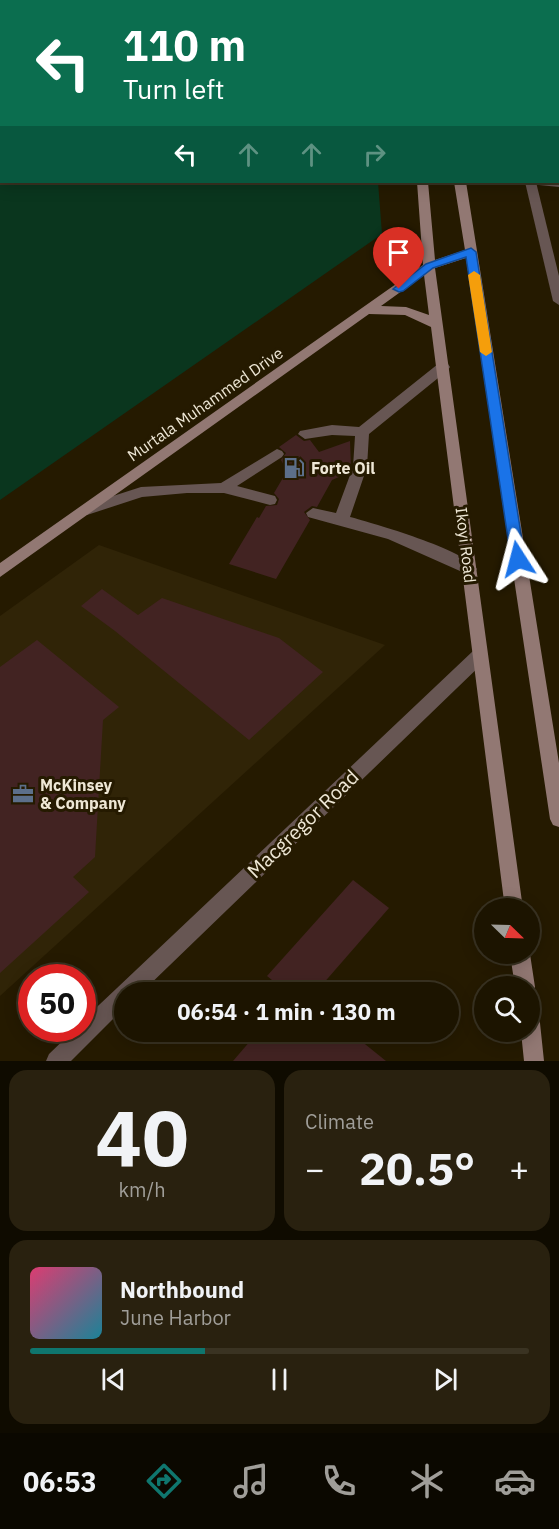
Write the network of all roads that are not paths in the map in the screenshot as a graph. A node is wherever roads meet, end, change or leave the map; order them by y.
1 (422, 183) edge
2 (460, 183) edge
3 (530, 183) edge
4 (471, 252) junction
5 (429, 266) junction
6 (559, 300) edge
7 (368, 312) junction
8 (437, 325) junction
9 (443, 367) junction
10 (362, 432) junction
11 (305, 434) dead end
12 (277, 454) dead end
13 (224, 488) junction
14 (270, 500) dead end
15 (87, 510) junction
16 (313, 513) dead end
17 (341, 520) junction
18 (469, 569) junction
19 (0, 571) edge
20 (479, 656) junction
21 (559, 819) edge
22 (512, 898) edge
23 (139, 982) edge
24 (114, 1005) edge
25 (532, 1042) edge
26 (56, 1061) edge
27 (534, 1061) edge

1 - 5 main road, Ikoyi Road
2 - 4 main road
3 - 6 street
4 - 5 main road, Murtala Muhammed Drive
4 - 21 main road
5 - 7 main road, Murtala Muhammed Drive
5 - 8 main road, Ikoyi Road
7 - 8 main road
7 - 15 main road, Murtala Muhammed Drive
8 - 9 main road, Ikoyi Road
9 - 10 street
9 - 18 main road, Ikoyi Road
10 - 11 street
10 - 17 street
12 - 13 street
13 - 14 street
13 - 15 street
15 - 19 main road, Murtala Muhammed Drive
16 - 17 street
17 - 18 street
18 - 20 main road, Ikoyi Road
20 - 22 main road, Ikoyi Road
20 - 23 street, Macgregor Road
24 - 26 street, Macgregor Road
25 - 27 main road

